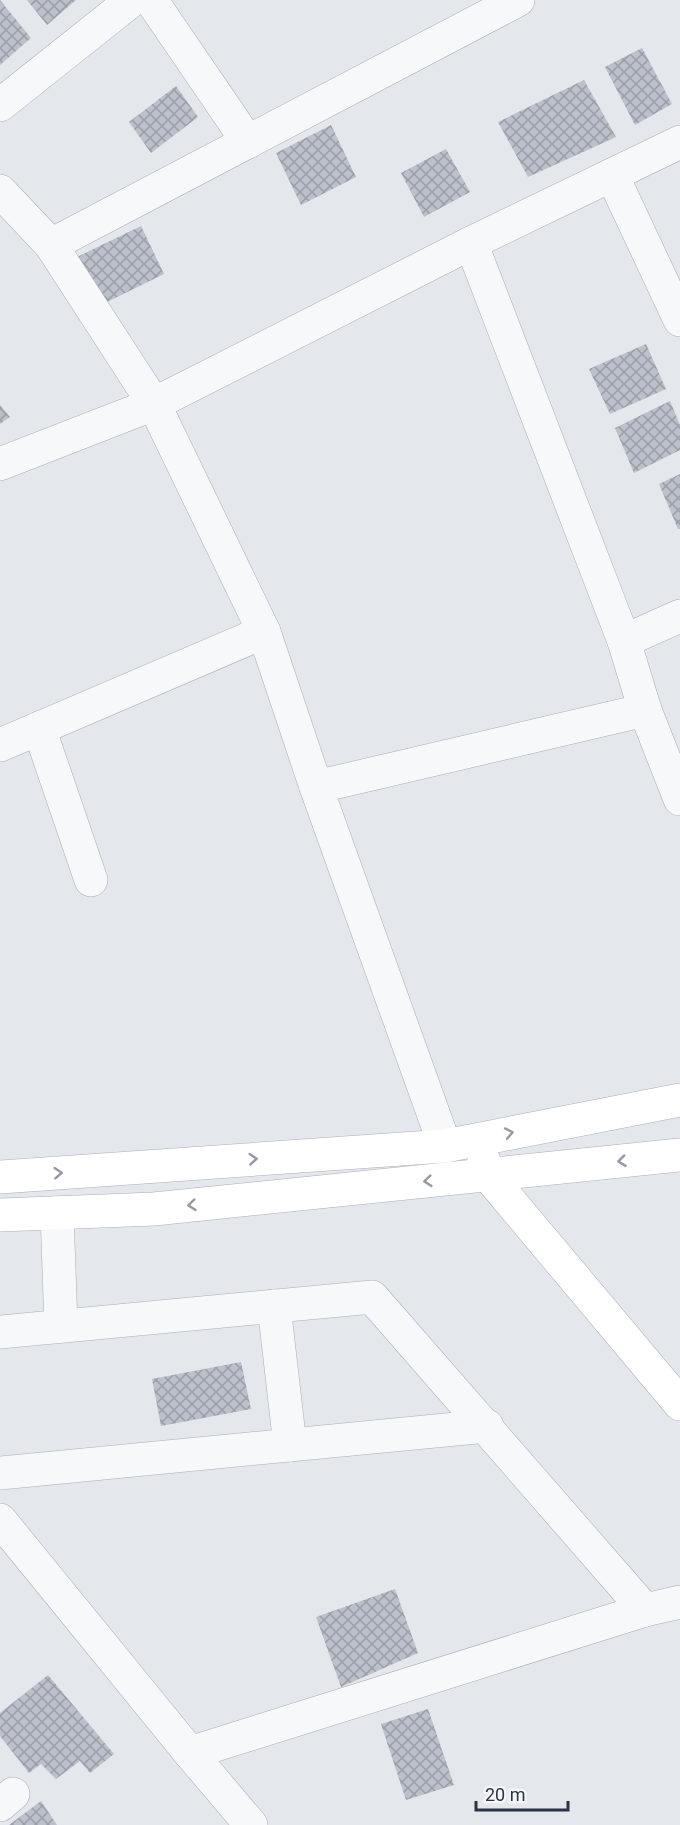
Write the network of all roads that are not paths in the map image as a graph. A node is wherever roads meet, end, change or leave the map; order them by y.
1 (132, 0) edge
2 (151, 0) edge
3 (518, 0) edge
4 (0, 105) edge
5 (248, 142) junction
6 (680, 142) edge
7 (612, 175) junction
8 (0, 190) edge
9 (471, 243) junction
10 (51, 245) junction
11 (680, 320) edge
12 (154, 404) junction
13 (0, 464) edge
14 (680, 616) edge
15 (264, 632) junction
16 (624, 641) junction
17 (645, 710) junction
18 (39, 728) junction
19 (0, 745) edge
20 (316, 787) junction
21 (680, 799) edge
22 (91, 880) dead end
23 (680, 1100) edge
24 (477, 1139) junction
25 (445, 1146) junction
26 (680, 1155) edge
27 (488, 1175) junction
28 (0, 1177) edge
29 (57, 1213) junction
30 (0, 1215) edge
31 (274, 1306) junction
32 (61, 1326) junction
33 (0, 1332) edge
34 (680, 1404) edge
35 (487, 1426) junction
36 (290, 1445) junction
37 (0, 1473) edge
38 (0, 1520) edge
39 (680, 1602) edge
40 (645, 1610) junction
41 (190, 1753) junction
42 (251, 1825) edge

1 - 4 street
2 - 5 street
3 - 5 street
5 - 10 street
6 - 7 street
7 - 9 street
7 - 11 street
8 - 10 street
9 - 12 street
9 - 16 street
10 - 12 street
12 - 13 street
12 - 15 street
14 - 16 street
15 - 18 street
15 - 20 street
16 - 17 street
17 - 20 street
17 - 21 street
18 - 19 street
18 - 22 street
20 - 25 street
24 -> 23 main road
24 - 25 main road
24 - 27 main road
28 -> 25 main road
26 -> 27 main road
27 -> 29 main road
27 - 34 main road
29 - 30 main road
29 - 32 street
31 - 32 street
31 - 35 street
31 - 36 street
32 - 33 street
35 - 36 street
35 - 40 street
36 - 37 street
38 - 41 street
39 - 40 street
40 - 41 street
41 - 42 street

